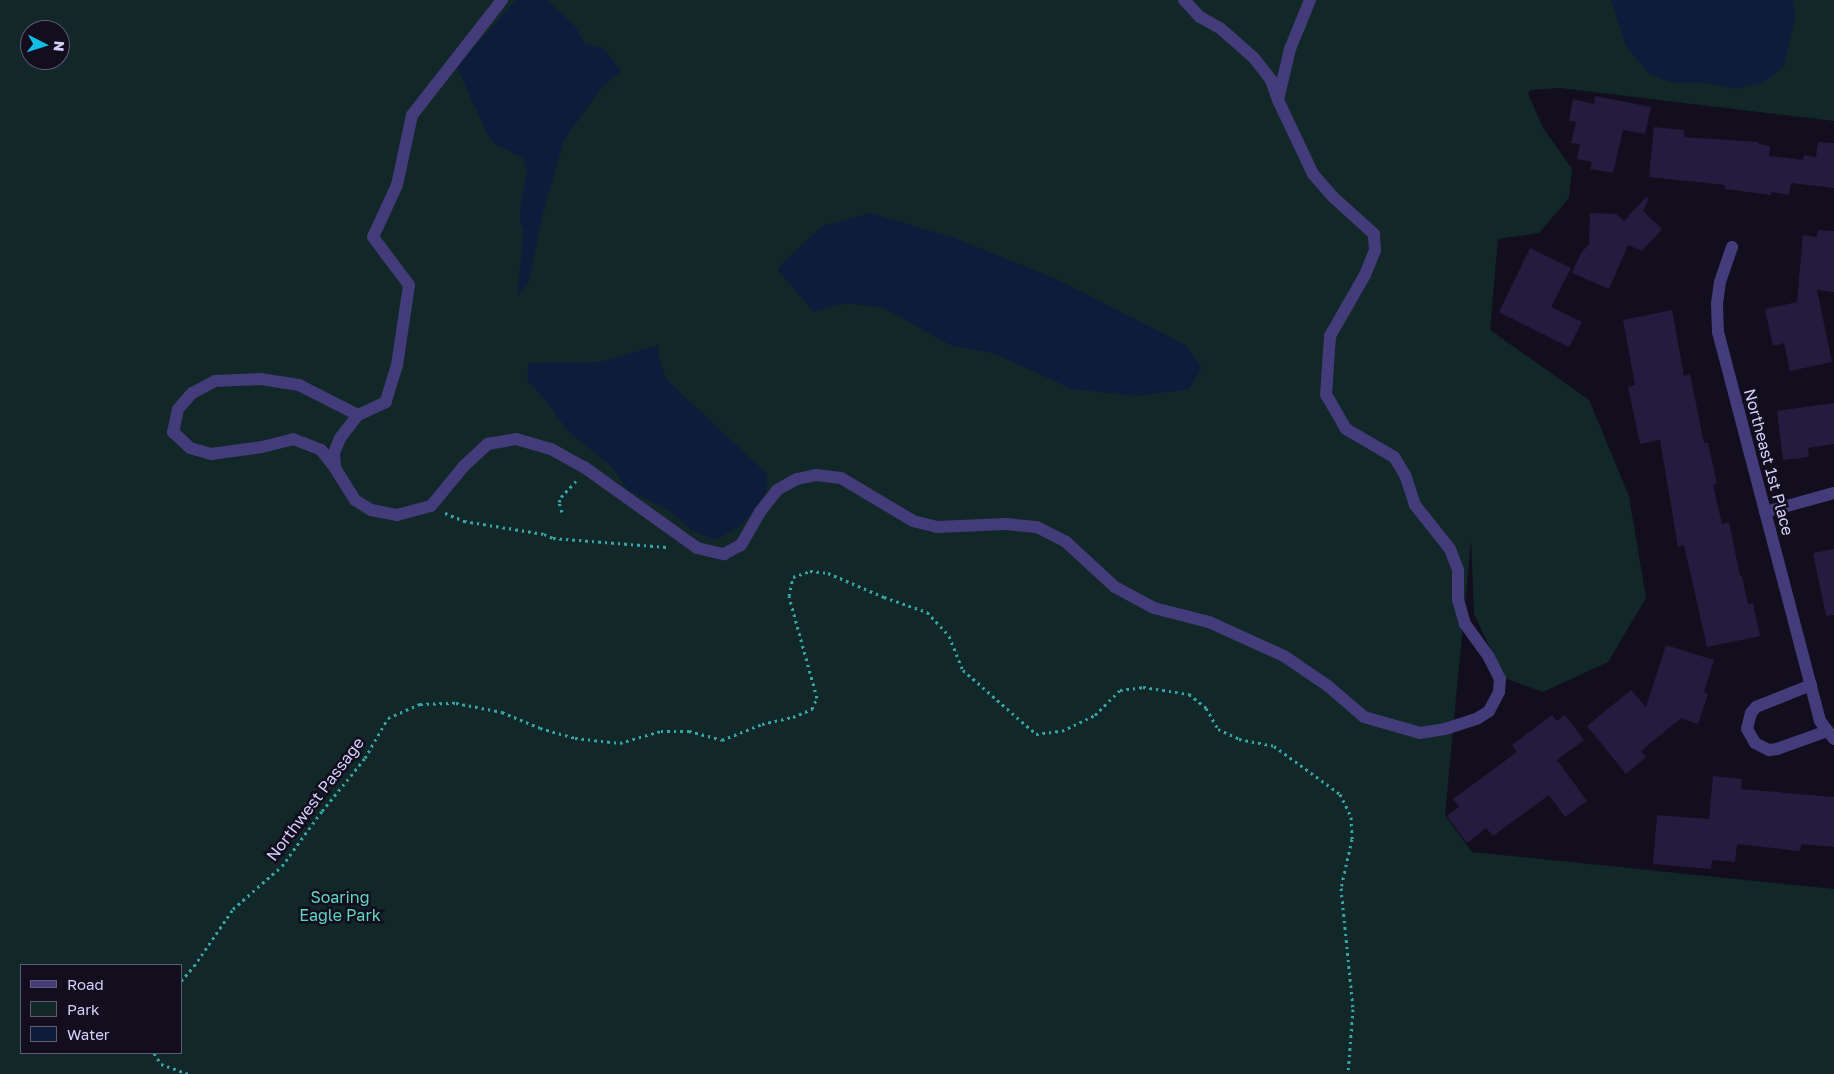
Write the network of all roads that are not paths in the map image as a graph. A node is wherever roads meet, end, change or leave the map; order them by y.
1 (502, 0) edge
2 (1184, 0) edge
3 (1310, 0) edge
4 (1278, 100) junction
5 (1732, 247) dead end
6 (358, 415) junction
7 (335, 468) junction
8 (1834, 492) edge
9 (1765, 512) junction
10 (1811, 685) junction
11 (1830, 735) edge

1 - 6 street
2 - 4 street
3 - 4 street
4 - 7 street
5 - 9 street, Northeast 1st Place
6 - 7 street
6 - 7 street
8 - 9 street
9 - 10 street, Northeast 1st Place
10 - 11 street, Northeast 1st Place
10 - 11 street, Northeast 1st Place

